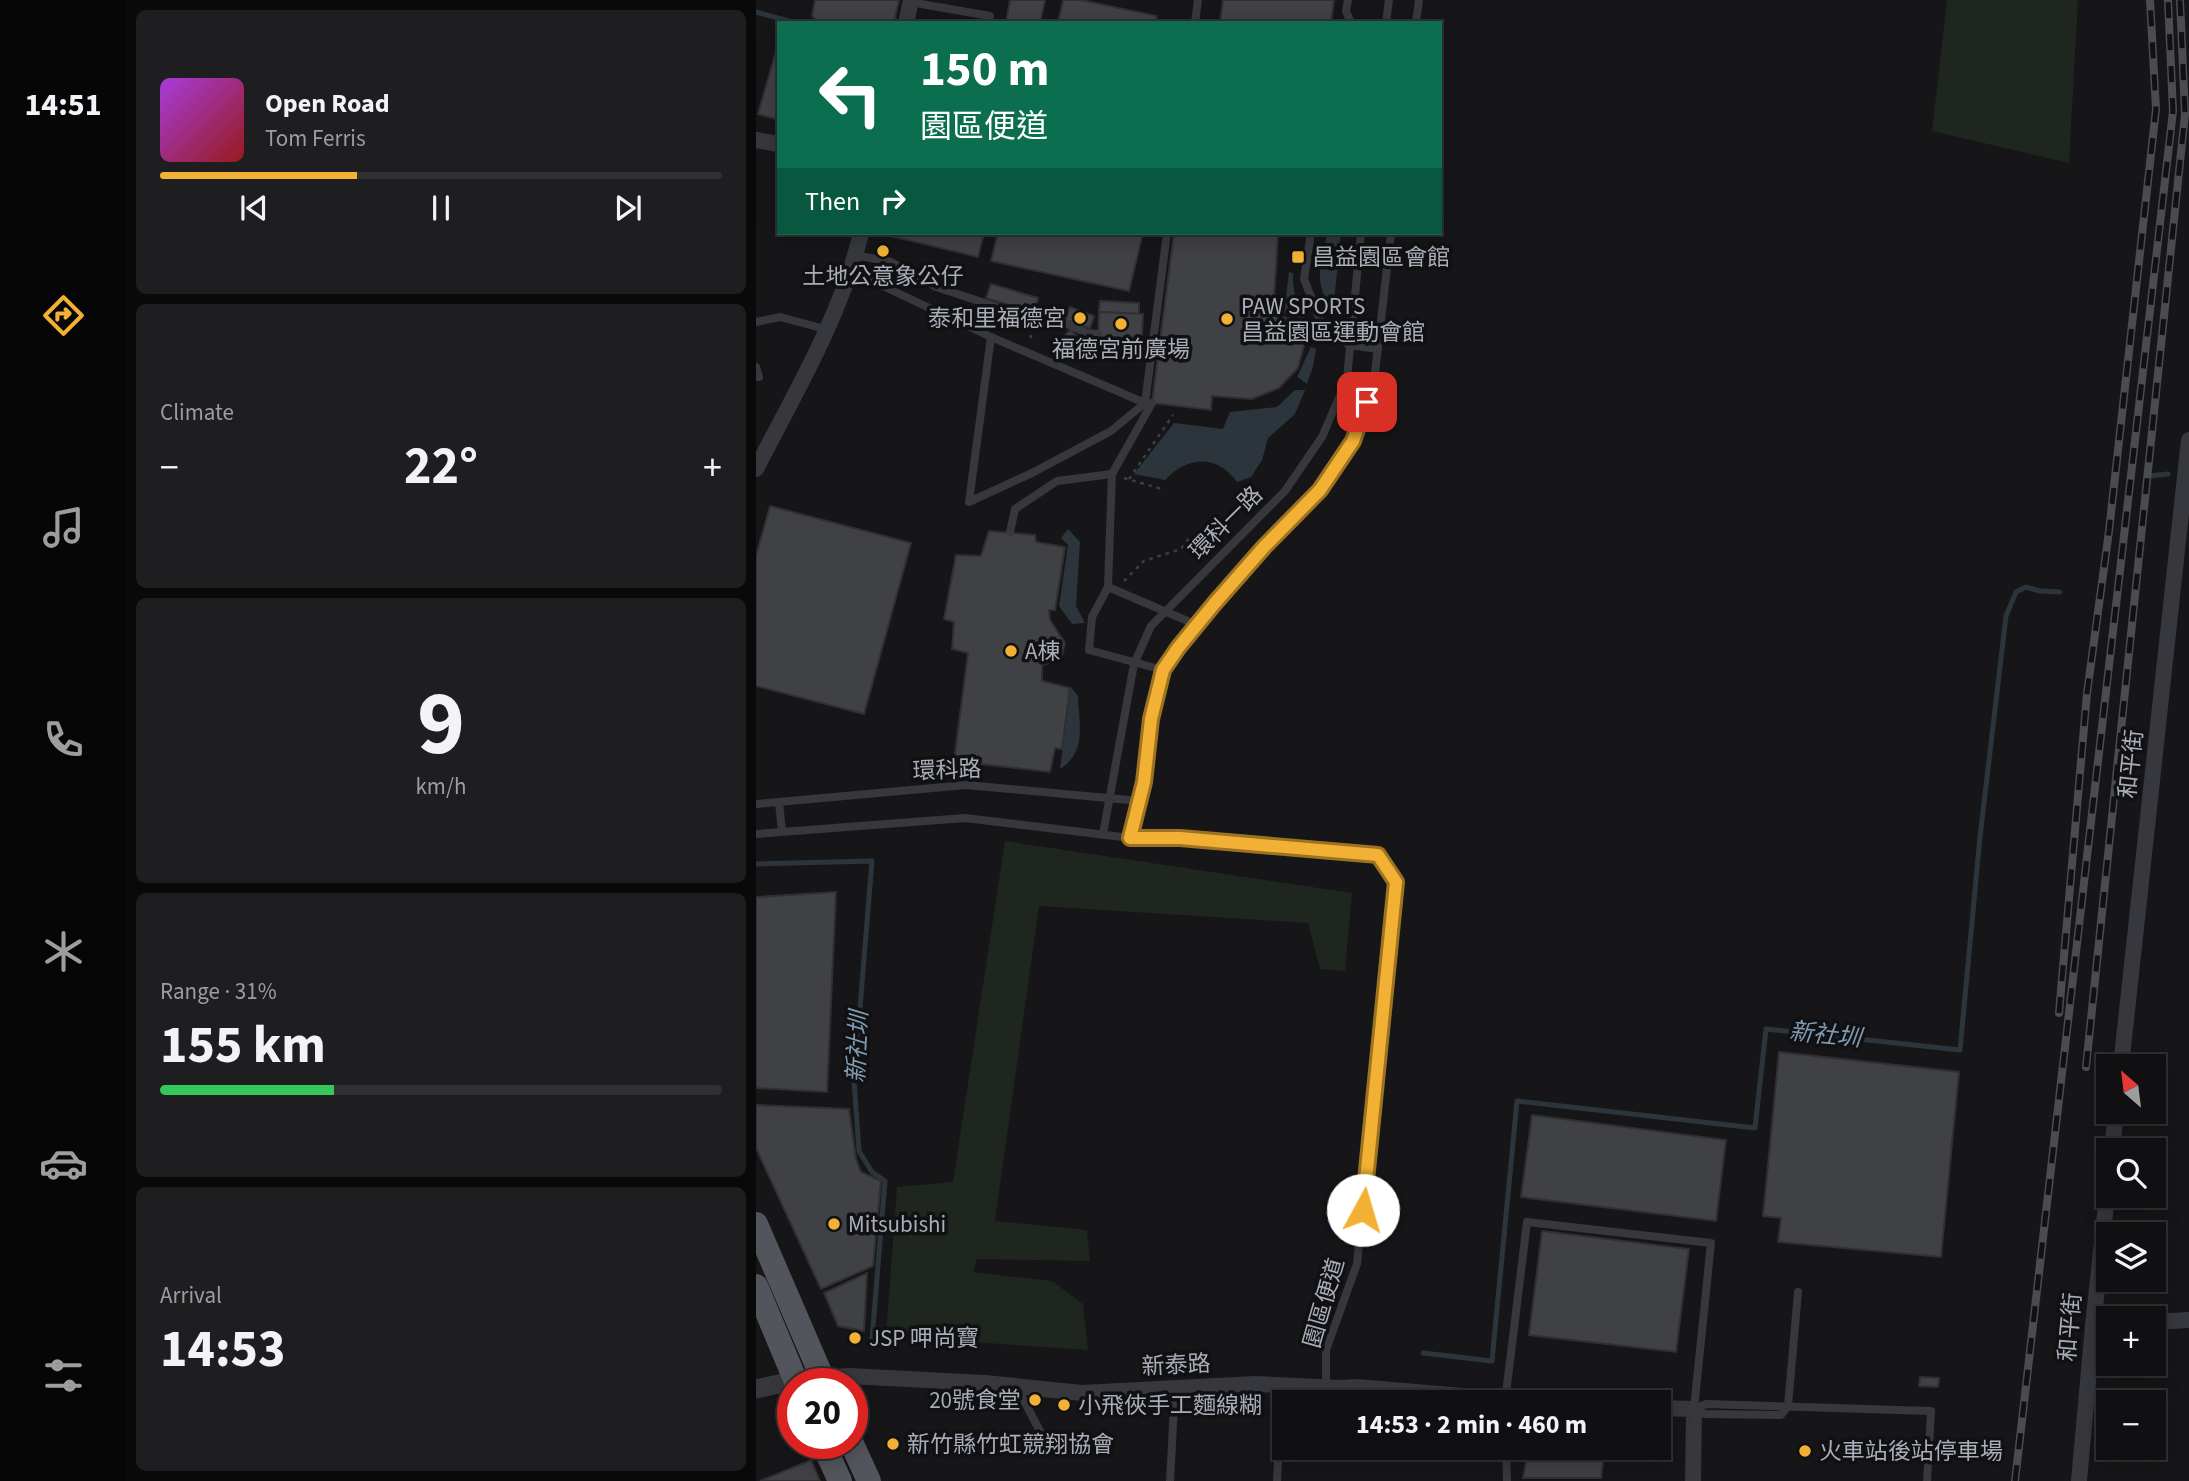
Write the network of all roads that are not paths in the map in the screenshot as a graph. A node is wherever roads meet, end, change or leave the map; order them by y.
1 (1198, 0) edge
2 (1348, 0) edge
3 (1389, 0) edge
4 (1419, 0) edge
5 (911, 1) edge
6 (990, 16) dead end
7 (906, 21) edge
8 (1195, 21) edge
9 (1350, 21) edge
10 (1386, 21) edge
11 (1416, 21) edge
12 (756, 140) edge
13 (777, 144) edge
14 (860, 235) edge
15 (1167, 235) edge
16 (1311, 235) edge
17 (1361, 235) edge
18 (1391, 235) edge
19 (853, 263) junction
20 (756, 322) edge
21 (825, 329) junction
22 (1098, 334) dead end
23 (991, 337) junction
24 (1349, 345) junction
25 (1378, 349) junction
26 (756, 367) edge
27 (759, 377) dead end
28 (1148, 403) junction
29 (2189, 440) edge
30 (2188, 467) edge
31 (756, 469) edge
32 (1112, 474) junction
33 (1010, 533) dead end
34 (1108, 587) junction
35 (1166, 611) junction
36 (1197, 625) junction
37 (1134, 664) junction
38 (1163, 670) junction
39 (1111, 799) junction
40 (779, 802) junction
41 (1140, 802) junction
42 (756, 804) edge
43 (782, 832) junction
44 (756, 834) edge
45 (1103, 834) junction
46 (1130, 838) junction
47 (2122, 1054) edge
48 (2107, 1208) edge
49 (756, 1224) edge
50 (756, 1286) edge
51 (1798, 1292) dead end
52 (2102, 1306) edge
53 (2189, 1320) edge
54 (2166, 1321) edge
55 (2096, 1360) edge
56 (791, 1368) edge
57 (817, 1368) edge
58 (868, 1377) edge
59 (777, 1385) edge
60 (1016, 1386) junction
61 (1175, 1388) junction
62 (1326, 1388) junction
63 (756, 1389) edge
64 (1389, 1390) edge
65 (1506, 1390) edge
66 (1788, 1406) junction
67 (1671, 1408) edge
68 (1694, 1409) junction
69 (1048, 1446) dead end
70 (830, 1459) edge
71 (859, 1459) edge
72 (1506, 1460) edge
73 (1278, 1461) dead end
74 (840, 1481) edge
75 (869, 1481) edge
76 (1170, 1481) edge
77 (1278, 1481) edge
78 (1507, 1481) edge
79 (1693, 1481) edge
80 (1927, 1481) edge
81 (2079, 1481) edge

1 - 8 lane
2 - 9 lane
3 - 10 lane
4 - 11 lane
5 - 6 lane
5 - 7 street
12 - 13 street
14 - 19 street
15 - 28 lane
16 - 24 lane
17 - 24 lane, 環科一路
18 - 25 lane, 環科一路
19 - 21 street
19 - 22 lane
19 - 23 lane
20 - 21 lane
21 - 31 street
23 - 28 lane
23 - 28 lane
24 - 25 lane
24 - 35 lane, 環科一路
25 - 36 lane, 環科一路
26 - 27 lane
28 - 32 lane
29 - 30 street, 和平街
30 - 47 street, 和平街
32 - 33 lane
32 - 34 lane
34 - 35 lane
34 - 37 lane
35 - 36 lane
35 - 37 lane, 環科一路
36 - 38 lane, 環科一路
37 - 38 lane
37 - 39 lane, 環科一路
38 - 41 lane, 環科一路
39 - 40 lane, 環科路
39 - 41 lane, 環科路
39 - 45 lane, 環科一路
40 - 42 lane, 環科路
40 - 43 lane
41 - 46 lane, 環科一路
43 - 44 lane
43 - 45 lane
45 - 46 lane
46 - 62 lane, 園區便道
48 - 52 street, 和平街
49 - 57 main road
50 - 56 main road
51 - 66 lane
53 - 54 street
55 - 81 street, 和平街
58 - 60 street, 新泰路
59 - 63 street
60 - 61 street, 新泰路
60 - 69 lane
61 - 62 street, 新泰路
61 - 76 lane
62 - 64 street, 新泰路
65 - 68 lane
66 - 68 lane
66 - 80 lane
67 - 68 street
68 - 79 street
70 - 74 main road
71 - 75 main road
72 - 78 lane
73 - 77 lane

